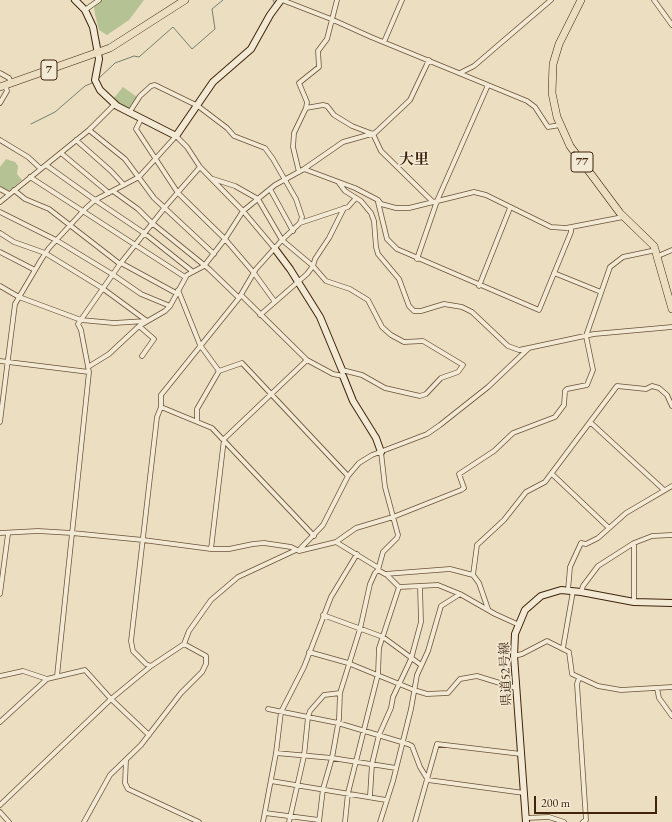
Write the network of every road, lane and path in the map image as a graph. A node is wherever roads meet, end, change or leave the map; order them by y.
1 (75, 0) edge
2 (99, 0) edge
3 (185, 0) edge
4 (281, 0) edge
5 (337, 0) edge
6 (402, 0) edge
7 (551, 0) edge
8 (582, 0) edge
9 (654, 0) edge
10 (85, 10) junction
11 (331, 18) junction
12 (672, 25) edge
13 (384, 42) junction
14 (98, 54) junction
15 (429, 60) junction
16 (460, 72) junction
17 (0, 73) edge
18 (5, 85) edge
19 (488, 85) junction
20 (0, 103) edge
21 (115, 104) junction
22 (198, 106) junction
23 (306, 108) junction
24 (129, 113) junction
25 (141, 119) junction
26 (560, 125) junction
27 (89, 130) junction
28 (373, 134) junction
29 (176, 136) junction
30 (0, 140) edge
31 (76, 140) junction
32 (61, 153) junction
33 (155, 160) junction
34 (46, 165) junction
35 (200, 167) junction
36 (41, 169) junction
37 (304, 169) junction
38 (299, 172) junction
39 (139, 177) junction
40 (30, 178) junction
41 (212, 179) junction
42 (284, 180) junction
43 (339, 183) junction
44 (124, 185) junction
45 (0, 189) edge
46 (270, 189) junction
47 (14, 190) junction
48 (111, 192) junction
49 (178, 193) junction
50 (9, 194) junction
51 (356, 198) junction
52 (258, 199) junction
53 (95, 200) junction
54 (378, 200) junction
55 (0, 202) edge
56 (435, 202) junction
57 (165, 207) junction
58 (344, 208) junction
59 (510, 208) junction
60 (83, 211) junction
61 (243, 211) junction
62 (0, 212) edge
63 (623, 217) junction
64 (300, 222) junction
65 (152, 223) junction
66 (69, 226) junction
67 (571, 227) junction
68 (293, 231) junction
69 (0, 233) edge
70 (144, 233) junction
71 (225, 239) junction
72 (56, 240) junction
73 (282, 240) junction
74 (134, 246) junction
75 (275, 249) junction
76 (672, 250) edge
77 (0, 252) edge
78 (45, 253) junction
79 (657, 253) junction
80 (214, 254) junction
81 (417, 259) junction
82 (120, 263) junction
83 (204, 266) junction
84 (313, 266) junction
85 (35, 270) junction
86 (192, 271) junction
87 (254, 272) junction
88 (554, 273) junction
89 (112, 274) junction
90 (185, 277) junction
91 (298, 280) junction
92 (0, 286) edge
93 (480, 286) junction
94 (102, 288) junction
95 (177, 292) junction
96 (601, 292) junction
97 (240, 296) junction
98 (19, 297) junction
99 (275, 302) junction
100 (170, 306) junction
101 (672, 309) edge
102 (260, 315) junction
103 (81, 320) junction
104 (148, 321) junction
105 (139, 326) junction
106 (672, 327) edge
107 (586, 336) junction
108 (200, 345) junction
109 (529, 348) junction
110 (142, 356) dead end
111 (307, 360) junction
112 (0, 361) edge
113 (8, 362) junction
114 (88, 367) junction
115 (219, 371) junction
116 (89, 372) junction
117 (342, 373) junction
118 (270, 395) junction
119 (672, 406) edge
120 (161, 407) junction
121 (197, 421) junction
122 (0, 422) edge
123 (590, 422) junction
124 (224, 439) junction
125 (381, 452) junction
126 (552, 474) junction
127 (348, 476) junction
128 (672, 486) edge
129 (664, 490) junction
130 (393, 517) junction
131 (609, 528) junction
132 (0, 533) edge
133 (72, 533) junction
134 (8, 534) junction
135 (672, 535) edge
136 (314, 536) junction
137 (143, 540) junction
138 (336, 542) junction
139 (634, 543) junction
140 (211, 550) junction
141 (297, 550) junction
142 (357, 554) junction
143 (378, 568) junction
144 (386, 574) junction
145 (473, 575) junction
146 (420, 586) junction
147 (399, 587) junction
148 (570, 590) junction
149 (581, 592) junction
150 (0, 594) edge
151 (460, 594) junction
152 (634, 602) junction
153 (672, 603) edge
154 (488, 609) junction
155 (323, 615) junction
156 (518, 624) junction
157 (360, 630) junction
158 (383, 637) junction
159 (184, 644) junction
160 (563, 648) junction
161 (309, 652) junction
162 (514, 656) junction
163 (410, 659) junction
164 (348, 663) junction
165 (421, 665) junction
166 (151, 666) junction
167 (378, 674) junction
168 (0, 676) edge
169 (57, 676) junction
170 (579, 678) junction
171 (47, 679) junction
172 (399, 684) junction
173 (672, 687) edge
174 (516, 688) junction
175 (657, 688) junction
176 (414, 690) junction
177 (340, 693) junction
178 (111, 699) junction
179 (268, 709) dead end
180 (281, 712) junction
181 (672, 716) edge
182 (308, 717) junction
183 (0, 722) edge
184 (338, 723) junction
185 (364, 730) junction
186 (149, 735) junction
187 (379, 735) junction
188 (402, 742) junction
189 (276, 753) junction
190 (521, 754) junction
191 (304, 756) junction
192 (332, 758) junction
193 (126, 760) junction
194 (356, 762) junction
195 (372, 764) junction
196 (396, 768) junction
197 (428, 780) junction
198 (271, 781) junction
199 (298, 785) junction
200 (324, 788) junction
201 (348, 793) junction
202 (524, 793) junction
203 (370, 796) junction
204 (386, 800) junction
205 (0, 805) edge
206 (0, 812) edge
207 (265, 813) junction
208 (292, 816) junction
209 (526, 820) edge
210 (319, 821) edge
211 (9, 822) edge
212 (84, 822) edge
213 (199, 822) edge
214 (263, 822) edge
215 (289, 822) edge
216 (345, 822) edge
217 (380, 822) edge
218 (415, 822) edge
219 (564, 822) edge
220 (583, 822) edge

1 - 10 street
2 - 10 street
3 - 14 main road, 7
4 - 11 street
4 - 22 street
5 - 11 street
6 - 13 street
7 - 16 street
8 - 26 main road, 77
9 - 12 street
10 - 14 street
11 - 13 street
11 - 23 street
13 - 15 street
14 - 18 main road, 7
14 - 21 street
15 - 16 street
15 - 28 street
16 - 19 street
17 - 18 street
18 - 20 street
19 - 26 street
19 - 56 street
21 - 24 street
21 - 27 street
22 - 24 street
22 - 29 street
22 - 42 street
23 - 28 street
23 - 38 street
24 - 25 street
25 - 29 street
25 - 33 street
26 - 63 main road, 77
27 - 31 street
27 - 39 street
28 - 37 street
28 - 56 street
29 - 33 street
29 - 35 street
30 - 36 street
31 - 32 street
31 - 44 street
32 - 34 street
32 - 48 street
33 - 39 street
33 - 49 street
34 - 36 street
34 - 53 street
35 - 41 street
35 - 49 street
36 - 40 street
37 - 38 street
37 - 43 street
38 - 42 street
39 - 44 street
39 - 57 street
40 - 47 street
40 - 60 street
41 - 52 street
41 - 61 street
42 - 46 street
42 - 64 street
43 - 51 street
43 - 54 street
44 - 48 street
45 - 50 street
46 - 52 street
46 - 68 street
47 - 50 street
47 - 66 street
48 - 53 street
48 - 65 street
49 - 57 street
49 - 71 street
50 - 55 street
51 - 58 street
51 - 109 street
52 - 61 street
52 - 73 street
53 - 60 street
53 - 70 street
54 - 56 street
54 - 81 street
56 - 59 street
56 - 81 street
57 - 65 street
57 - 80 street
58 - 64 street
58 - 84 street
59 - 67 street
59 - 93 street
60 - 66 street
60 - 74 street
61 - 71 street
61 - 75 street
62 - 72 street
63 - 67 street
63 - 79 main road, 77
64 - 68 street
65 - 70 street
65 - 83 street
66 - 72 street
66 - 82 street
67 - 88 street
68 - 73 street
69 - 78 street
70 - 74 street
70 - 86 street
71 - 80 street
71 - 87 street
72 - 78 street
72 - 89 street
73 - 75 street
73 - 84 street
74 - 82 street
74 - 90 street
75 - 87 street
75 - 91 street
76 - 79 street
77 - 85 street
78 - 85 street
78 - 94 street
79 - 96 street
79 - 101 main road, 77
80 - 83 street
81 - 93 street
82 - 89 street
82 - 95 street
83 - 86 street
83 - 97 street
84 - 91 street
84 - 117 street
85 - 98 street
86 - 90 street
87 - 97 street
87 - 99 street
88 - 93 street
88 - 96 street
89 - 94 street
89 - 100 street
90 - 95 street
91 - 99 street
91 - 117 street
92 - 98 street
94 - 103 street
94 - 104 street
95 - 100 street
95 - 108 street
96 - 107 street
97 - 102 street
97 - 108 street
98 - 103 street
98 - 113 street
99 - 102 street
100 - 104 street
102 - 111 street
103 - 104 street
103 - 114 street
104 - 105 street
105 - 110 street
105 - 114 street
106 - 107 street
107 - 109 street
107 - 130 street
108 - 115 street
108 - 120 street
109 - 125 street
111 - 117 street
111 - 118 street
112 - 113 street
113 - 116 street
113 - 122 street
114 - 116 street
115 - 118 street
115 - 121 street
116 - 133 street
117 - 125 street
118 - 124 street
118 - 127 street
119 - 123 street
120 - 121 street
120 - 137 street
121 - 124 street
123 - 126 street
123 - 129 street
124 - 136 street
124 - 140 street
125 - 127 street
125 - 130 street
126 - 131 street
126 - 145 street
127 - 136 street
128 - 129 street
129 - 131 street
130 - 138 street
130 - 143 street
131 - 148 street
132 - 134 street
133 - 134 street
133 - 137 street
133 - 169 street
134 - 150 street
135 - 139 street
136 - 141 street
137 - 140 street
137 - 166 street
138 - 141 street
138 - 142 street
139 - 149 street
139 - 152 street
140 - 141 street
141 - 159 street
142 - 143 street
142 - 155 street
143 - 144 street
143 - 157 street
144 - 145 street
144 - 147 street
145 - 154 street
146 - 147 street
146 - 151 street
146 - 163 street
147 - 158 street
148 - 149 street, 県道52号線
148 - 156 street, 県道52号線
148 - 160 street
149 - 152 street, 県道52号線
151 - 154 street
151 - 165 street
152 - 153 street, 県道52号線
154 - 156 street
155 - 157 street
155 - 161 street
156 - 162 street, 県道52号線
157 - 158 street
157 - 164 street
158 - 163 street
158 - 167 street
159 - 166 street
159 - 186 street
160 - 162 street
160 - 170 street
161 - 164 street
161 - 180 street
162 - 174 street, 県道52号線
163 - 165 street
163 - 172 street
164 - 167 street
164 - 177 street
165 - 176 street
166 - 178 street
167 - 172 street
167 - 185 street
168 - 171 street
169 - 171 street
169 - 178 street
170 - 175 street
170 - 220 street
171 - 183 street
172 - 176 street
172 - 187 street
173 - 175 street
174 - 176 street
174 - 190 street, 県道52号線
175 - 181 street
176 - 188 street
177 - 182 street
177 - 184 street
178 - 186 street
178 - 205 street
179 - 180 street
180 - 182 street
180 - 189 street
182 - 184 street
182 - 191 street
184 - 185 street
184 - 192 street
185 - 187 street
185 - 194 street
186 - 193 street
187 - 188 street
187 - 195 street
188 - 196 street
188 - 197 street
189 - 191 street
189 - 198 street
190 - 197 street
190 - 202 street, 県道52号線
191 - 192 street
191 - 199 street
192 - 194 street
192 - 200 street
193 - 212 street
193 - 213 street
194 - 195 street
194 - 201 street
195 - 196 street
195 - 203 street
196 - 204 street
197 - 202 street
197 - 218 street
198 - 199 street
198 - 207 street
199 - 200 street
199 - 208 street
200 - 201 street
200 - 210 street
201 - 203 street
201 - 216 street
202 - 209 street, 県道52号線
203 - 204 street
204 - 217 street
206 - 211 street
207 - 208 street
207 - 214 street
208 - 210 street
208 - 215 street
209 - 219 street

